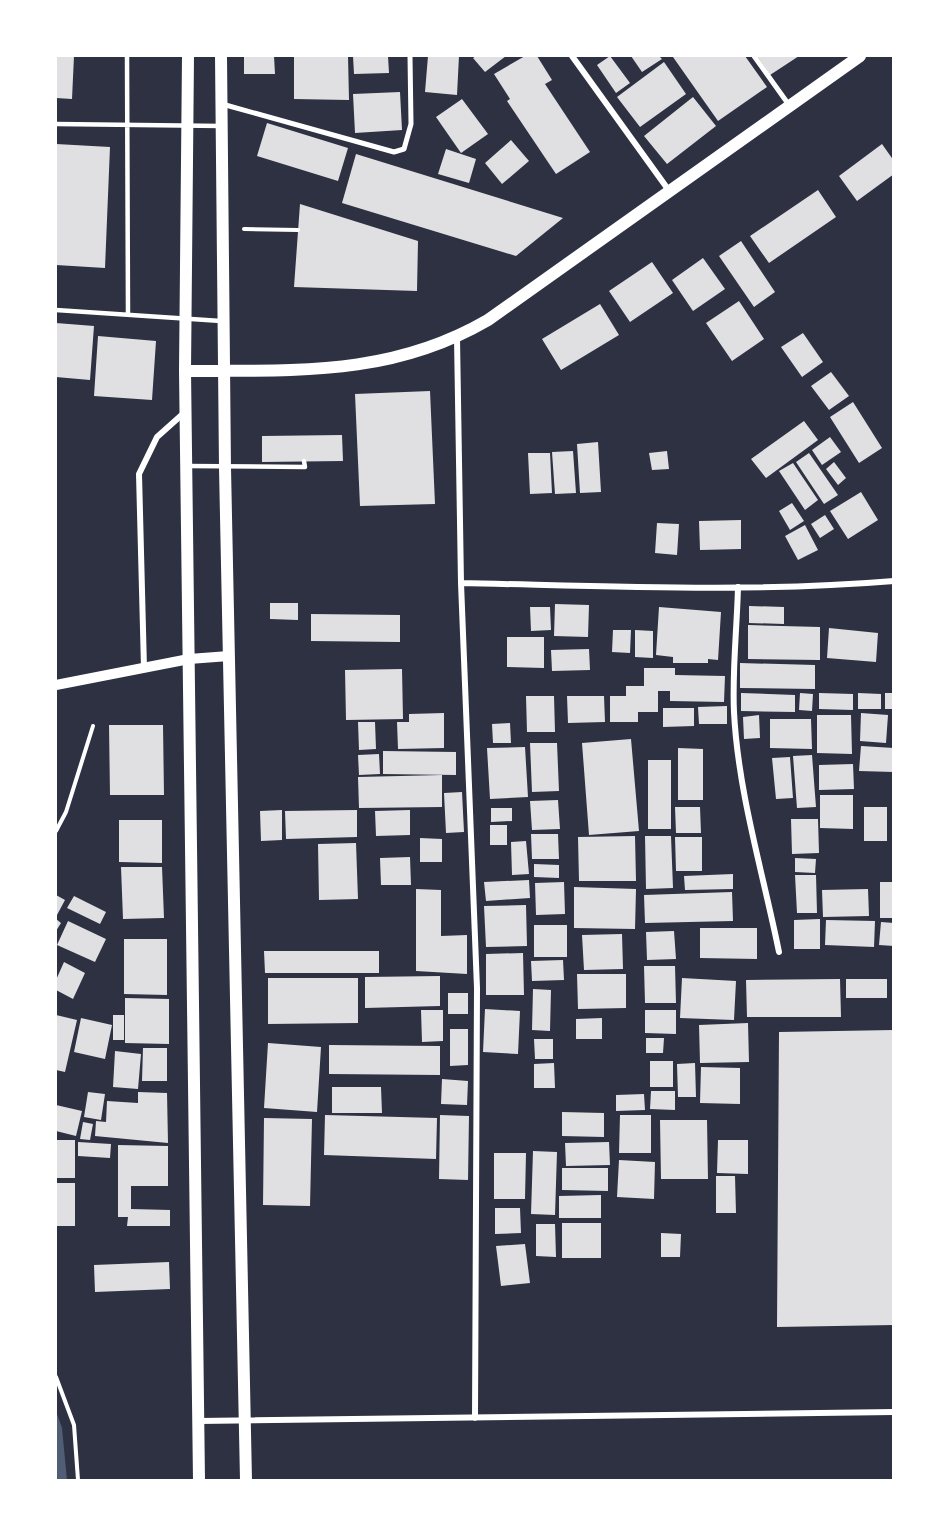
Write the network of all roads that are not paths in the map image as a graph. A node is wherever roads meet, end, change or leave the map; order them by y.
1 (127, 56) edge
2 (188, 56) edge
3 (221, 56) edge
4 (410, 56) edge
5 (572, 56) edge
6 (754, 56) edge
7 (860, 56) edge
8 (222, 104) junction
9 (790, 106) junction
10 (56, 124) edge
11 (127, 125) junction
12 (187, 126) junction
13 (222, 126) junction
14 (670, 193) junction
15 (56, 310) edge
16 (128, 315) junction
17 (186, 319) junction
18 (224, 321) junction
19 (457, 338) junction
20 (185, 371) junction
21 (224, 371) junction
22 (186, 412) junction
23 (304, 461) dead end
24 (186, 466) junction
25 (225, 468) junction
26 (894, 581) edge
27 (461, 583) junction
28 (738, 587) junction
29 (229, 656) junction
30 (189, 659) junction
31 (144, 668) junction
32 (56, 685) edge
33 (779, 952) dead end
34 (894, 1412) edge
35 (475, 1418) junction
36 (199, 1421) junction
37 (246, 1422) junction
38 (199, 1480) edge
39 (246, 1480) edge

1 - 11 lane
2 - 12 main road
3 - 8 main road
4 - 8 street
5 - 14 street
6 - 9 street
7 - 9 main road
8 - 13 main road
9 - 14 main road
10 - 11 lane
11 - 12 lane
11 - 16 lane
12 - 13 lane
12 - 17 main road
13 - 18 main road
14 - 19 main road
15 - 16 lane
16 - 17 lane
17 - 18 lane
17 - 20 main road
18 - 21 main road
19 - 21 main road
19 - 27 street
20 - 21 main road
20 - 22 main road
21 - 25 main road
22 - 24 main road
22 - 31 street
23 - 25 lane
24 - 25 lane
24 - 30 main road
25 - 29 main road
26 - 28 street
27 - 28 street
27 - 35 street
28 - 33 street
29 - 30 street
29 - 37 main road
30 - 31 street
30 - 36 main road
31 - 32 street
34 - 35 street
35 - 37 street
36 - 37 street
36 - 38 main road
37 - 39 main road

